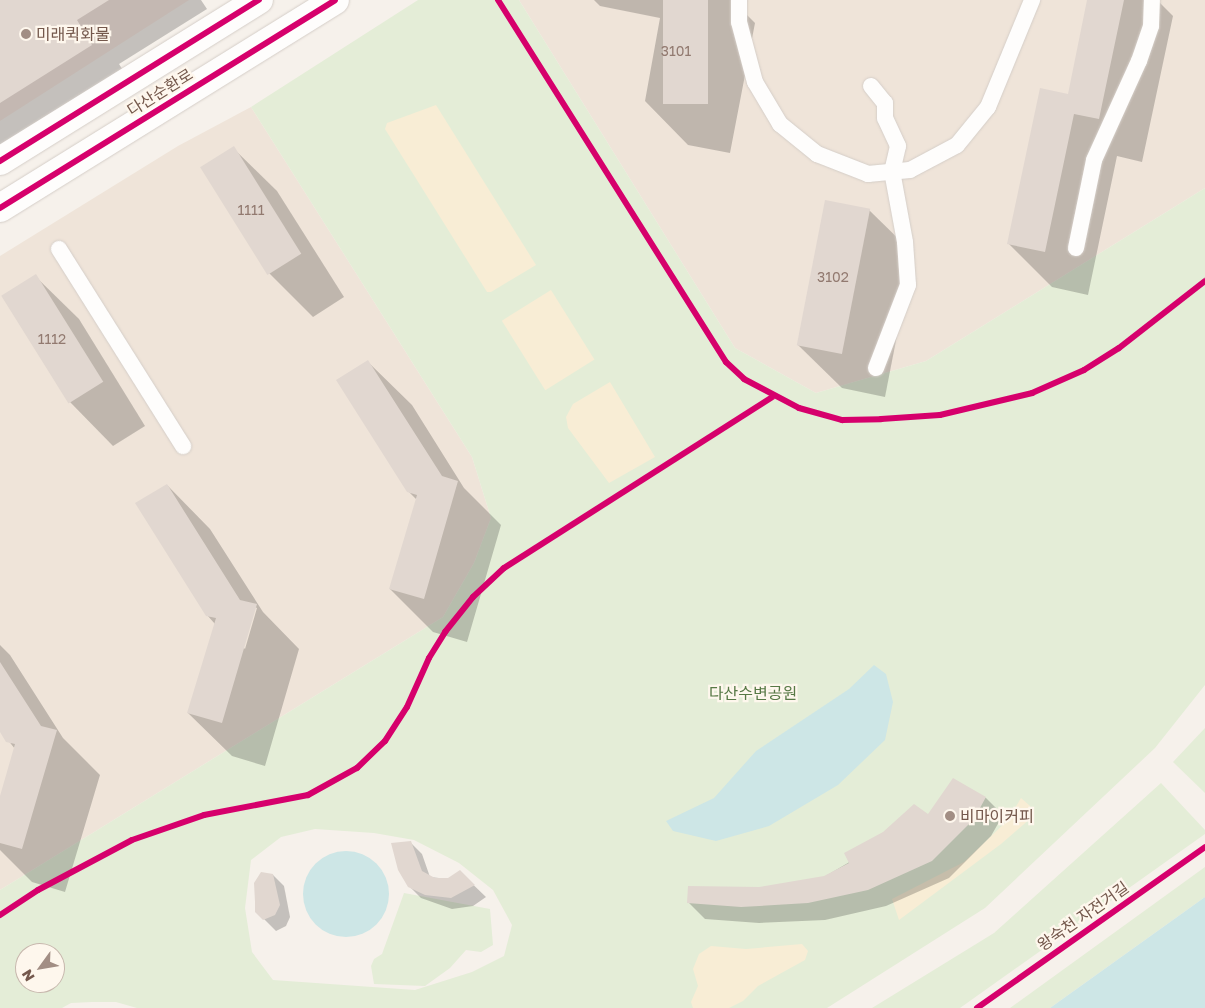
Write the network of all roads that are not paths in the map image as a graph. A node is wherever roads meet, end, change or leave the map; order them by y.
1 (259, 0) edge
2 (335, 0) edge
3 (739, 0) edge
4 (1032, 0) edge
5 (1152, 0) edge
6 (871, 86) dead end
7 (0, 161) edge
8 (892, 171) junction
9 (0, 208) edge
10 (1076, 248) dead end
11 (59, 249) dead end
12 (876, 368) dead end
13 (183, 446) dead end

1 - 7 street, 다산순환로
2 - 9 street, 다산순환로
3 - 8 lane
4 - 8 lane
5 - 10 lane
6 - 8 lane
8 - 12 lane
11 - 13 lane

